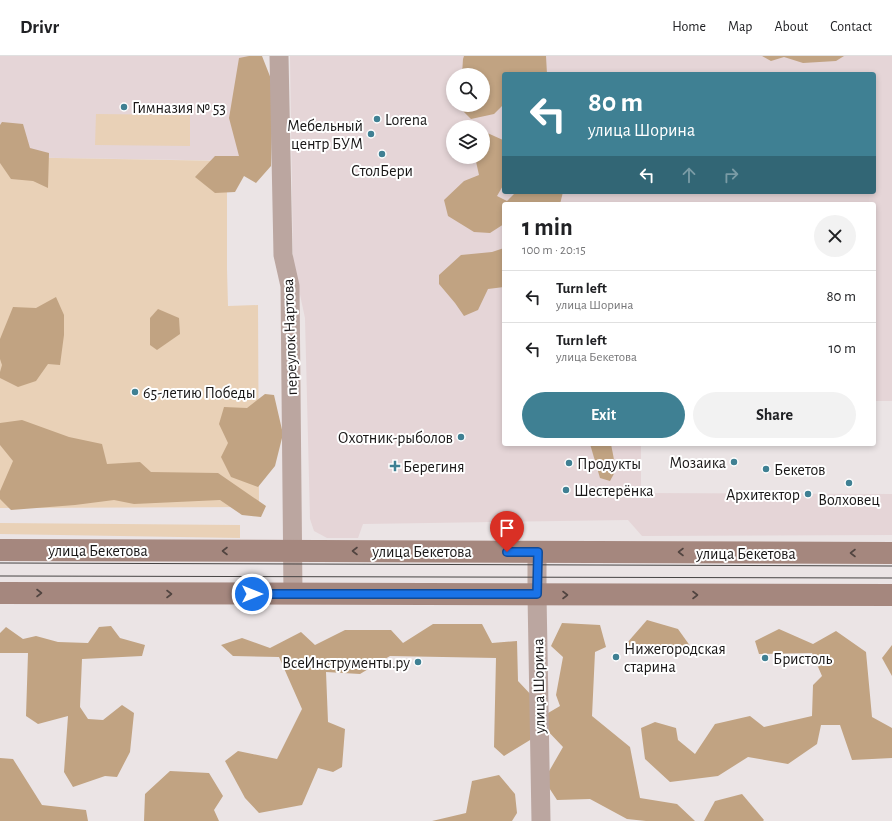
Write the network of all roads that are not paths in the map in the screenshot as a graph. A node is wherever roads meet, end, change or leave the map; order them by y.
1 (279, 56) edge
2 (0, 550) edge
3 (293, 551) junction
4 (538, 552) junction
5 (892, 553) edge
6 (0, 593) edge
7 (293, 594) junction
8 (537, 594) junction
9 (892, 596) edge
10 (541, 821) edge

1 - 3 street, переулок Нартова
3 -> 2 main road, улица Бекетова
4 -> 3 main road, улица Бекетова
3 - 7 street, переулок Нартова
5 -> 4 main road, улица Бекетова
4 - 8 street, улица Шорина
6 -> 7 main road
7 - 8 main road
8 -> 9 main road
8 - 10 street, улица Шорина

